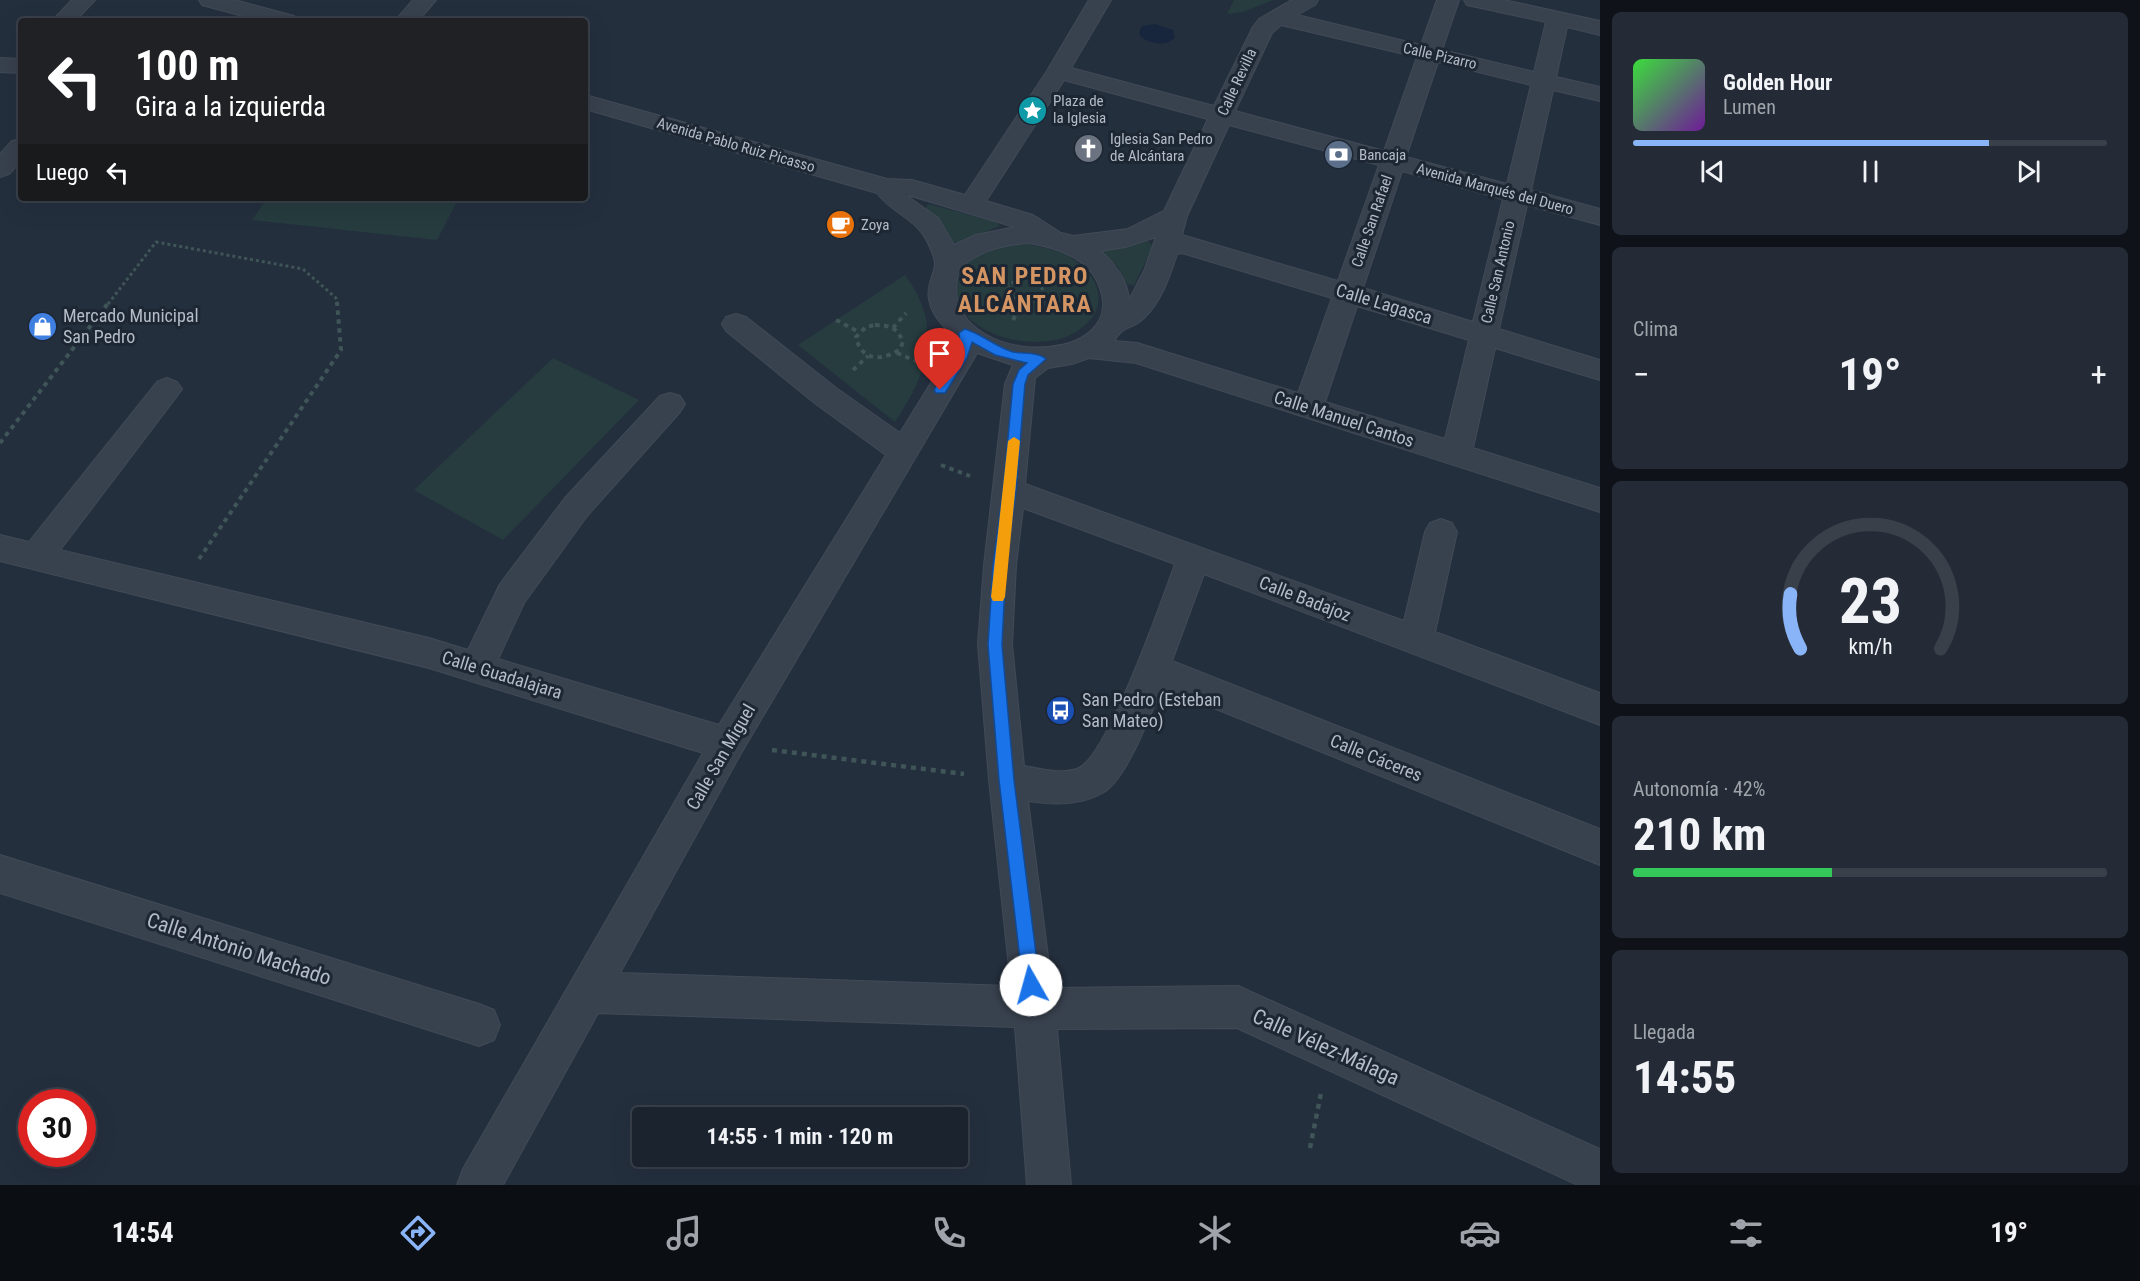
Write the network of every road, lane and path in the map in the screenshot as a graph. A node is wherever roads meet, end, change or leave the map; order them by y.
1 (84, 0) edge
2 (210, 0) edge
3 (295, 0) edge
4 (425, 0) edge
5 (1100, 0) edge
6 (1307, 0) edge
7 (1448, 0) edge
8 (1475, 0) edge
9 (66, 18) edge
10 (274, 18) edge
11 (282, 18) edge
12 (409, 18) edge
13 (1280, 18) junction
14 (1558, 19) junction
15 (1600, 28) edge
16 (1430, 54) junction
17 (1058, 71) junction
18 (1545, 81) junction
19 (1600, 94) edge
20 (588, 103) edge
21 (1221, 115) junction
22 (1393, 161) junction
23 (886, 187) junction
24 (1516, 194) junction
25 (971, 205) junction
26 (1174, 216) junction
27 (1600, 217) edge
28 (1061, 242) junction
29 (1168, 247) junction
30 (948, 263) junction
31 (1346, 293) junction
32 (1048, 297) junction
33 (1021, 304) junction
34 (1082, 307) dead end
35 (836, 320) dead end
36 (1111, 323) junction
37 (736, 324) dead end
38 (1011, 324) dead end
39 (859, 332) junction
40 (965, 333) junction
41 (1483, 334) junction
42 (1086, 348) junction
43 (1040, 359) junction
44 (1600, 370) edge
45 (167, 389) dead end
46 (670, 404) dead end
47 (1308, 408) junction
48 (0, 442) edge
49 (903, 451) junction
50 (1456, 454) junction
51 (1009, 491) junction
52 (1600, 500) edge
53 (1441, 532) dead end
54 (0, 548) edge
55 (1194, 556) junction
56 (36, 557) junction
57 (176, 591) junction
58 (1416, 640) junction
59 (476, 668) junction
60 (1152, 668) junction
61 (1600, 709) edge
62 (728, 744) junction
63 (1007, 780) junction
64 (1600, 848) edge
65 (0, 874) edge
66 (590, 992) junction
67 (1034, 1008) junction
68 (479, 1025) dead end
69 (1330, 1048) junction
70 (1310, 1148) dead end
71 (1600, 1172) edge
72 (479, 1185) edge
73 (1049, 1185) edge

1 - 9 street
2 - 10 street
3 - 11 street
4 - 12 street
5 - 17 street
6 - 13 street, Calle Revilla
7 - 16 street, Calle San Rafael
8 - 14 street
13 - 16 street, Calle Pizarro
13 - 21 street, Calle Revilla
14 - 15 street
14 - 18 street, Calle San Antonio
16 - 18 street, Calle Pizarro
16 - 22 street, Calle San Rafael
17 - 21 street, Avenida Marqués del Duero
17 - 25 street
18 - 19 street, Calle Pizarro
18 - 24 street, Calle San Antonio
20 - 23 street, Avenida Pablo Ruiz Picasso
21 - 22 street, Avenida Marqués del Duero
21 - 26 street, Calle Revilla
22 - 24 street, Avenida Marqués del Duero
22 - 31 street, Calle San Rafael
23 - 25 street, Avenida Pablo Ruiz Picasso
23 - 30 street
24 - 27 street, Avenida Marqués del Duero
24 - 41 street, Calle San Antonio
25 - 28 street, Avenida Pablo Ruiz Picasso
26 - 28 street
26 - 29 street, Calle Revilla
28 - 30 street
28 - 36 street, Avenida Pablo Ruiz Picasso
29 - 31 street, Calle Lagasca
29 - 36 street, Calle Revilla
30 - 40 street
31 - 41 street, Calle Lagasca
31 - 47 street, Calle San Rafael
32 - 33 path
32 - 33 path
32 - 34 path
33 - 38 path
35 - 39 path
36 - 42 street, Calle Revilla
37 - 49 street
39 - 39 path
40 - 43 street
40 - 49 street, Calle San Miguel
41 - 44 street, Calle Lagasca
41 - 50 street, Calle San Antonio
42 - 43 street
42 - 47 street, Calle Manuel Cantos
43 - 51 street
45 - 56 street
46 - 59 street
47 - 50 street, Calle Manuel Cantos
48 - 57 path
49 - 51 path
49 - 62 street, Calle San Miguel
50 - 52 street, Calle Manuel Cantos
51 - 55 street, Calle Badajoz
51 - 63 street
53 - 58 street
54 - 56 street, Calle Guadalajara
55 - 58 street, Calle Badajoz
55 - 60 street
56 - 57 street, Calle Guadalajara
57 - 59 street, Calle Guadalajara
58 - 61 street, Calle Badajoz
59 - 62 street, Calle Guadalajara
60 - 63 street
60 - 64 street, Calle Cáceres
62 - 63 path
62 - 66 street, Calle San Miguel
63 - 67 street
65 - 68 street, Calle Antonio Machado
66 - 67 street, Calle Vélez-Málaga
66 - 72 street, Calle San Miguel
67 - 69 street, Calle Vélez-Málaga
67 - 73 street
69 - 70 path
69 - 71 street, Calle Vélez-Málaga

